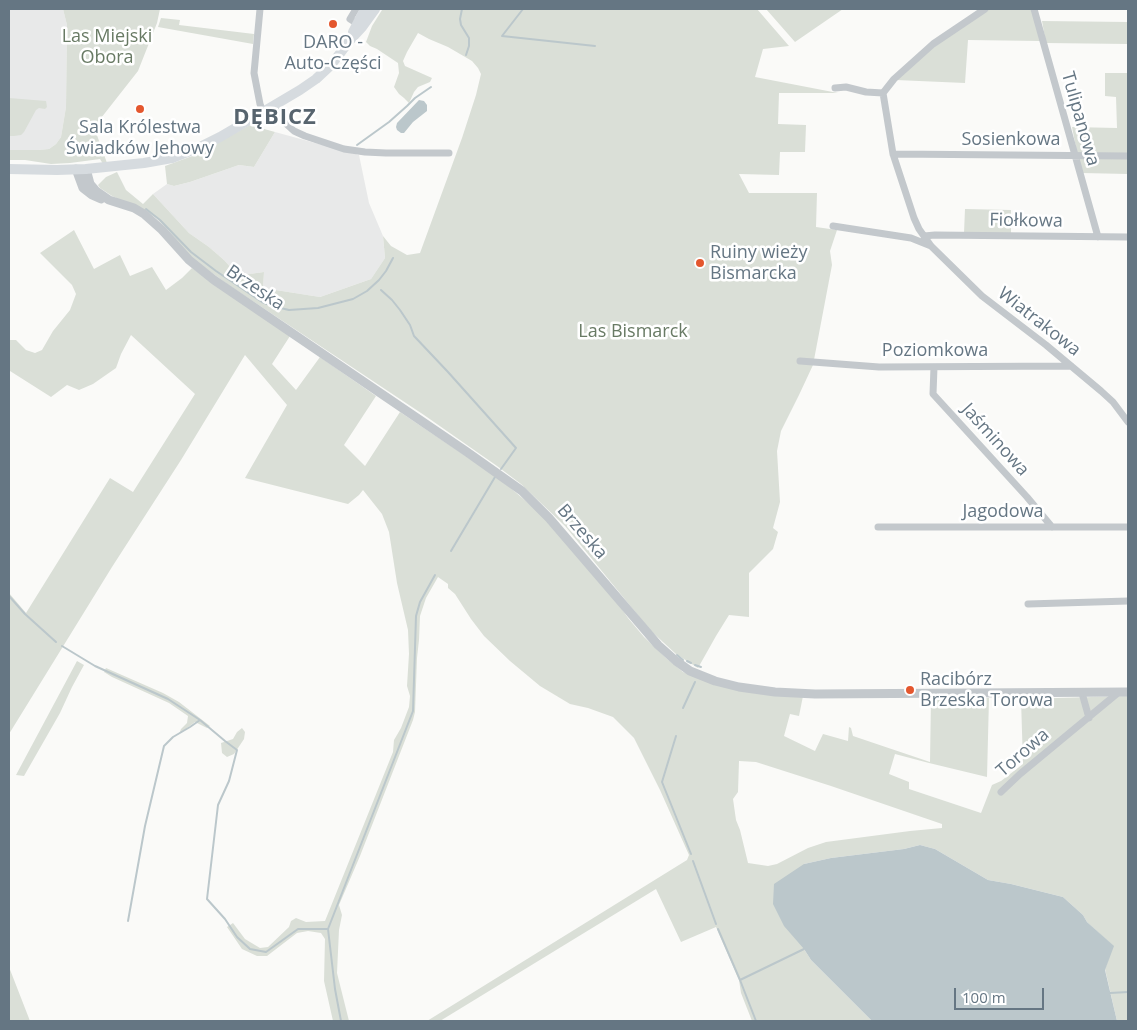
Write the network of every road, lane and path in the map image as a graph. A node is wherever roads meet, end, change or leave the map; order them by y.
1 (260, 9) edge
2 (356, 9) edge
3 (365, 9) edge
4 (375, 9) edge
5 (985, 9) edge
6 (1034, 9) edge
7 (359, 25) junction
8 (834, 88) dead end
9 (883, 94) junction
10 (273, 106) junction
11 (263, 112) junction
12 (449, 153) dead end
13 (893, 154) junction
14 (1075, 155) junction
15 (1128, 156) edge
16 (9, 169) edge
17 (82, 169) junction
18 (833, 226) dead end
19 (919, 229) junction
20 (924, 236) junction
21 (1098, 237) junction
22 (1128, 237) edge
23 (911, 238) junction
24 (931, 246) junction
25 (800, 360) dead end
26 (1070, 366) junction
27 (934, 367) junction
28 (1128, 422) edge
29 (878, 527) dead end
30 (1052, 527) junction
31 (1128, 527) edge
32 (1128, 601) edge
33 (1028, 604) dead end
34 (1082, 692) junction
35 (1124, 692) edge
36 (1089, 718) junction
37 (1002, 792) dead end

1 - 11 street
2 - 7 street
3 - 7 main road
4 - 7 main road
5 - 9 street
6 - 14 street, Tulipanowa
7 - 10 main road
8 - 9 street
9 - 13 street, Wiatrakowa
10 - 11 main road
10 - 12 street
11 - 17 main road
13 - 14 street, Sosienkowa
13 - 19 street, Wiatrakowa
14 - 15 street, Sosienkowa
14 - 21 street, Tulipanowa
16 - 17 main road
17 - 34 street, Brzeska
18 - 23 street, Wiatrakowa
19 - 20 street, Wiatrakowa
19 - 23 street
20 - 21 street, Fiołkowa
20 - 24 street, Wiatrakowa
21 - 22 street, Fiołkowa
23 - 24 street, Wiatrakowa
24 - 26 street, Wiatrakowa
25 - 27 street, Poziomkowa
26 - 27 street, Poziomkowa
26 - 28 street, Wiatrakowa
27 - 30 street, Jaśminowa
29 - 30 street, Jagodowa
30 - 31 street, Jagodowa
32 - 33 street
34 - 35 street, Brzeska
34 - 36 street
35 - 36 street, Torowa
36 - 37 street, Torowa

